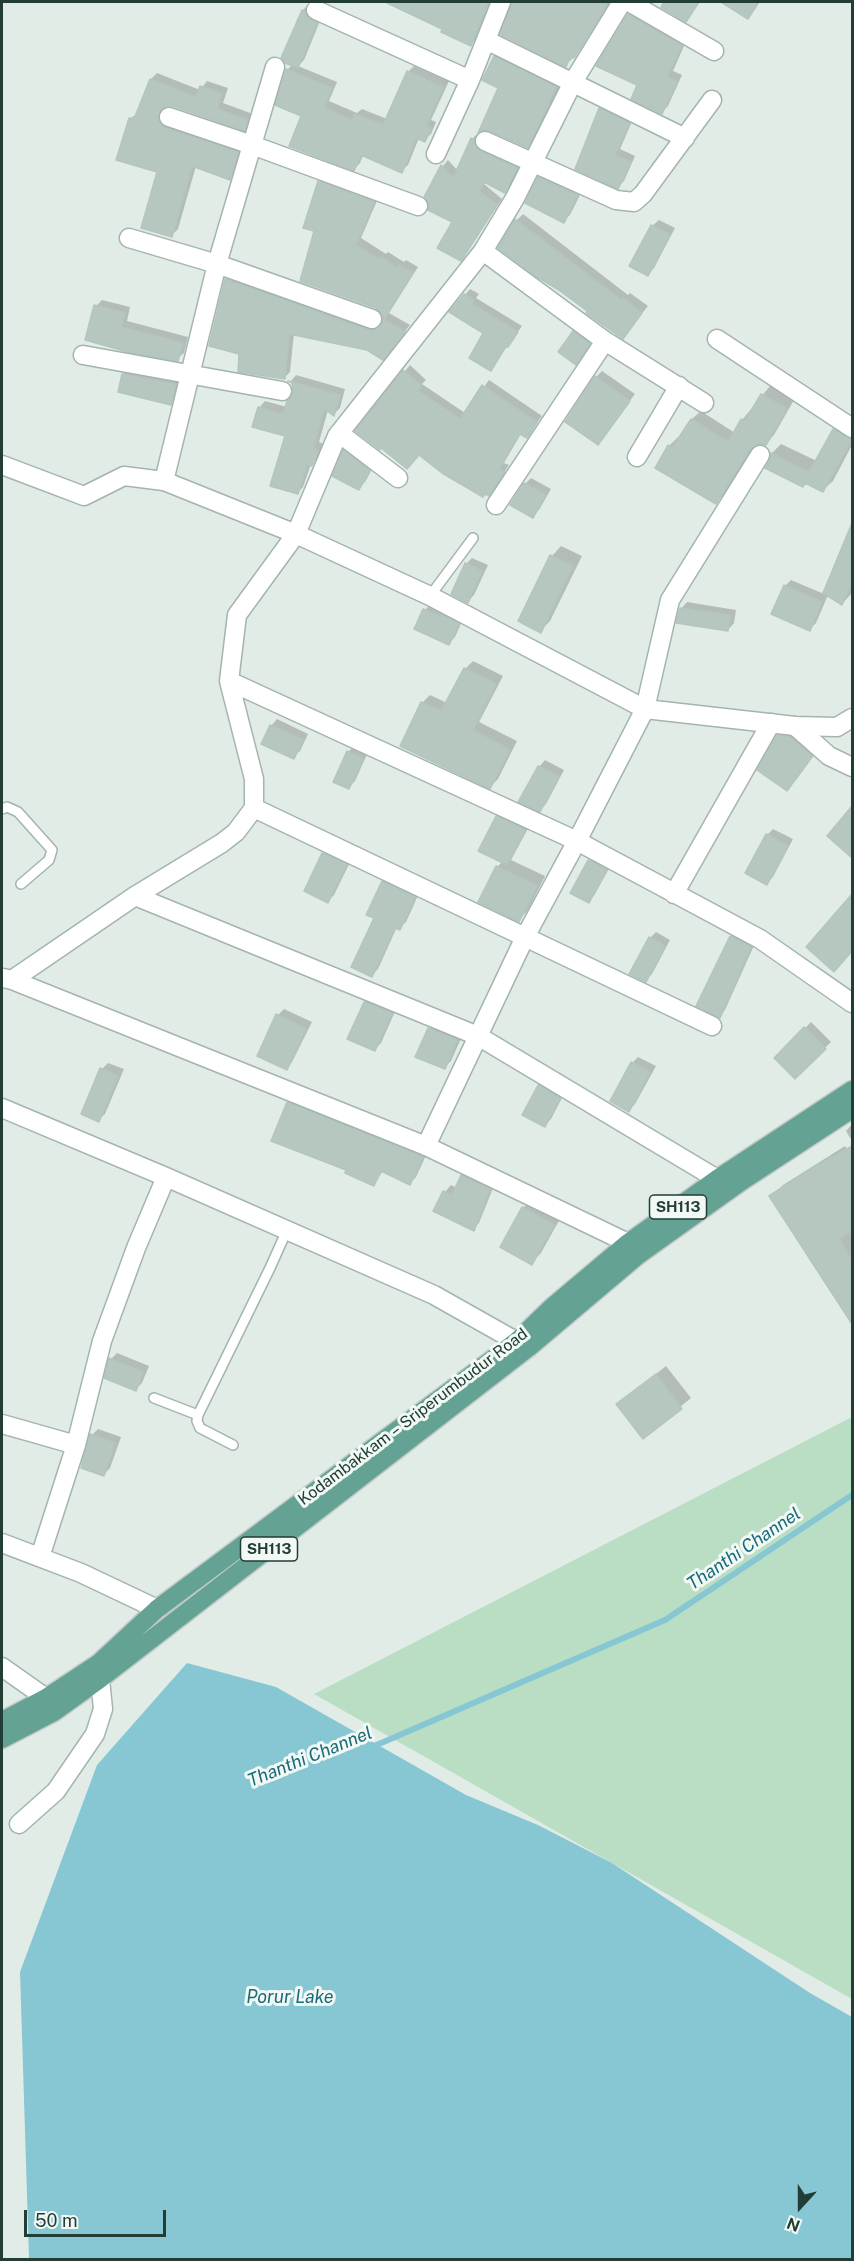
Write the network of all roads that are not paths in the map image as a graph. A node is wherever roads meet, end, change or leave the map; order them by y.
1 (501, 2) edge
2 (622, 2) edge
3 (629, 2) edge
4 (316, 10) dead end
5 (486, 40) junction
6 (714, 51) dead end
7 (274, 67) dead end
8 (470, 80) junction
9 (573, 82) junction
10 (712, 100) dead end
11 (169, 117) dead end
12 (685, 138) junction
13 (485, 141) dead end
14 (252, 145) junction
15 (436, 154) dead end
16 (532, 162) junction
17 (418, 206) dead end
18 (129, 238) dead end
19 (483, 251) junction
20 (217, 264) junction
21 (372, 319) dead end
22 (717, 339) dead end
23 (605, 341) junction
24 (83, 355) dead end
25 (190, 373) junction
26 (679, 386) junction
27 (282, 391) dead end
28 (704, 403) dead end
29 (852, 428) edge
30 (339, 433) junction
31 (760, 455) dead end
32 (637, 457) dead end
33 (2, 465) edge
34 (398, 478) dead end
35 (164, 481) junction
36 (496, 505) dead end
37 (296, 534) junction
38 (472, 538) dead end
39 (430, 596) junction
40 (229, 681) junction
41 (645, 709) junction
42 (852, 718) edge
43 (771, 723) junction
44 (795, 726) junction
45 (852, 767) edge
46 (2, 808) edge
47 (254, 808) junction
48 (577, 841) junction
49 (21, 884) dead end
50 (674, 894) junction
51 (135, 896) junction
52 (525, 937) junction
53 (7, 979) edge
54 (852, 1003) edge
55 (712, 1026) dead end
56 (478, 1036) junction
57 (852, 1090) edge
58 (2, 1108) edge
59 (852, 1108) edge
60 (426, 1146) junction
61 (166, 1177) junction
62 (717, 1179) junction
63 (287, 1230) junction
64 (628, 1243) junction
65 (522, 1344) junction
66 (154, 1398) dead end
67 (198, 1415) junction
68 (2, 1424) edge
69 (233, 1445) dead end
70 (76, 1446) junction
71 (2, 1543) edge
72 (40, 1557) junction
73 (200, 1577) junction
74 (213, 1592) junction
75 (157, 1609) junction
76 (2, 1667) edge
77 (100, 1679) junction
78 (46, 1698) junction
79 (2, 1720) edge
80 (2, 1739) edge
81 (19, 1824) dead end

1 - 5 street
2 - 9 street
3 - 6 street
4 - 8 street
5 - 8 street
5 - 9 street
7 - 14 street
8 - 15 street
9 - 12 street
9 - 16 street
10 - 12 street
11 - 14 street
12 - 16 street
13 - 16 street
14 - 17 street
14 - 20 street
16 - 19 street
18 - 20 street
19 - 23 street
19 - 30 street
20 - 21 street
20 - 25 street
22 - 29 street
23 - 26 street
23 - 36 street
24 - 25 street
25 - 27 street
25 - 35 street
26 - 28 street
26 - 32 street
30 - 34 street
30 - 37 street
31 - 41 street
33 - 35 street
35 - 37 street
37 - 39 street
37 - 40 street
38 - 39 lane
39 - 41 street
40 - 47 street
40 - 48 street
41 - 43 street
41 - 48 street
42 - 44 street
43 - 44 street
43 - 50 street
44 - 45 street
46 - 49 lane
47 - 51 street
47 - 52 street
48 - 50 street
48 - 52 street
50 - 54 street
51 - 53 street
51 - 56 street
52 - 55 street
52 - 56 street
53 - 60 street
56 - 60 street
56 - 62 street
57 - 62 main road, Kodambakkam – Sriperumbudur Road / SH113
58 - 61 street
59 - 65 main road, Kodambakkam – Sriperumbudur Road / SH113
60 - 64 street
61 - 63 street
61 - 70 street
62 - 64 main road, Kodambakkam – Sriperumbudur Road / SH113
63 - 65 street
63 - 67 lane
64 - 65 main road, Kodambakkam – Sriperumbudur Road / SH113
65 - 73 main road, Kodambakkam – Sriperumbudur Road / SH113
65 - 74 main road, Kodambakkam – Sriperumbudur Road / SH113
66 - 67 lane
67 - 69 lane
68 - 70 street
70 - 72 street
71 - 72 street
72 - 75 street
73 - 74 main road
73 - 75 main road, Kodambakkam – Sriperumbudur Road / SH113
74 - 77 main road, Kodambakkam – Sriperumbudur Road / SH113
75 - 78 main road, Kodambakkam – Sriperumbudur Road / SH113
76 - 78 street
77 - 80 main road, Kodambakkam – Sriperumbudur Road / SH113
77 - 81 street
78 - 79 main road, Kodambakkam – Sriperumbudur Road / SH113

